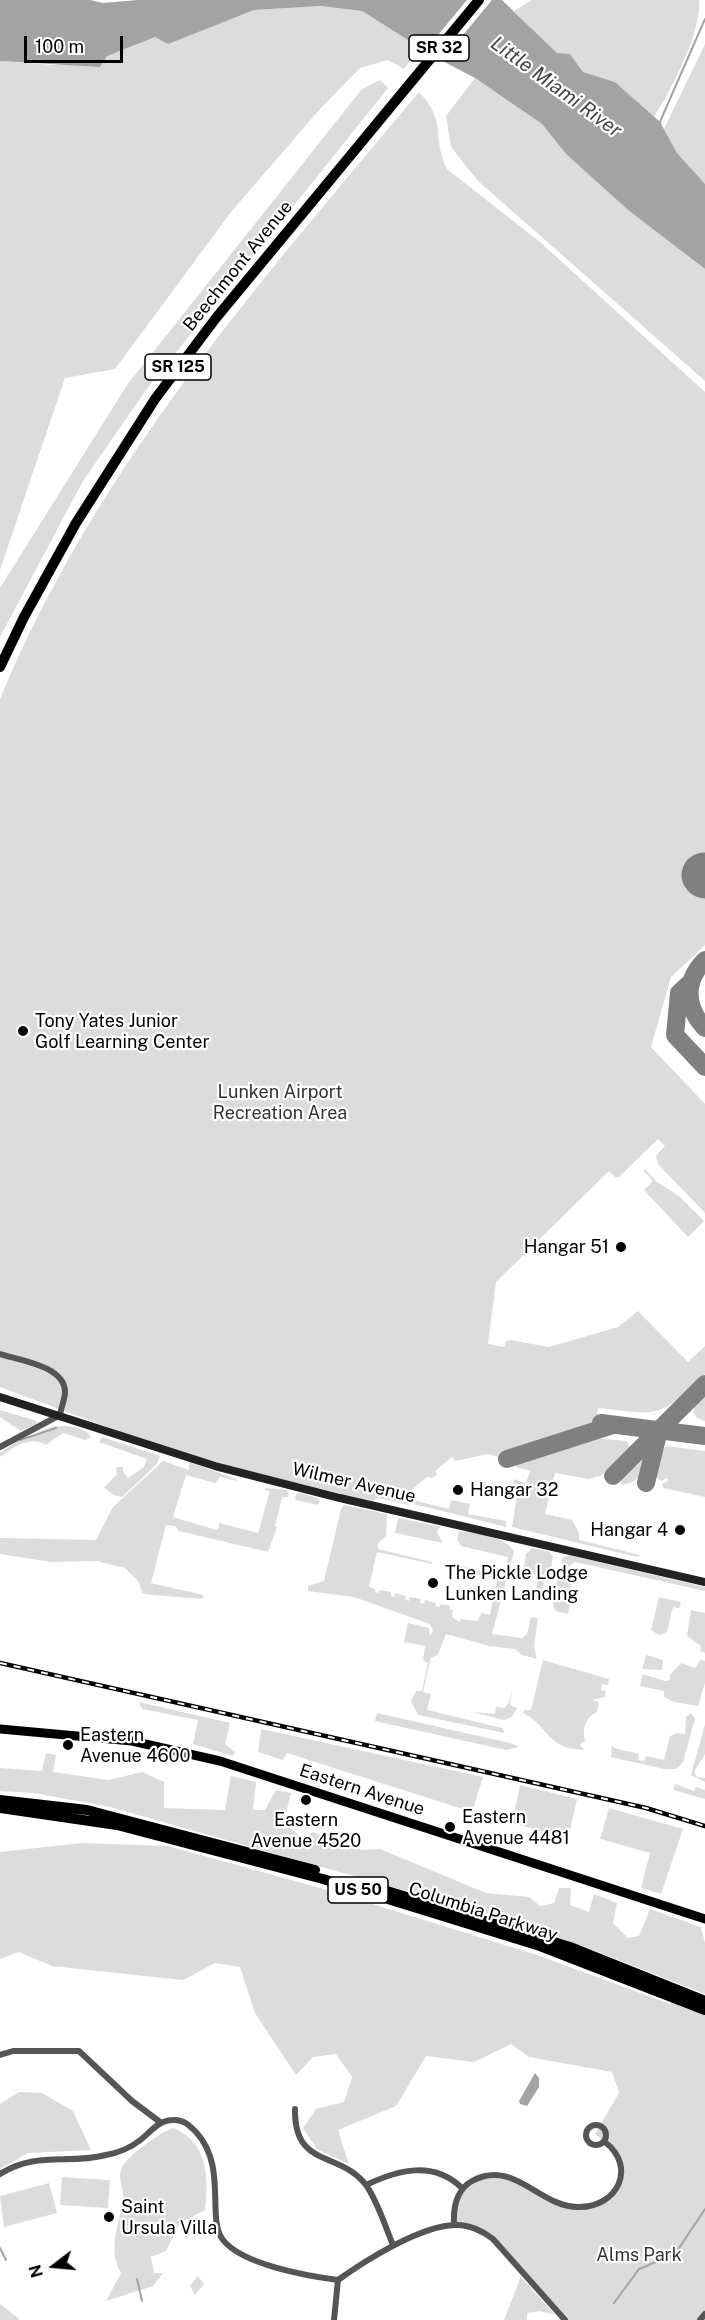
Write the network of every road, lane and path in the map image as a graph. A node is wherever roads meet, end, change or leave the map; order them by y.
1 (479, 0) edge
2 (399, 97) joint
3 (0, 667) edge
4 (0, 1354) edge
5 (0, 1397) edge
6 (60, 1415) junction
7 (0, 1447) edge
8 (705, 1582) edge
9 (0, 1729) edge
10 (0, 1800) edge
11 (0, 1808) edge
12 (705, 1919) edge
13 (705, 2001) edge
14 (705, 2010) edge
15 (0, 2055) edge
16 (295, 2109) dead end
17 (160, 2122) junction
18 (605, 2142) dead end
19 (0, 2174) edge
20 (366, 2185) junction
21 (462, 2188) junction
22 (454, 2224) junction
23 (393, 2245) junction
24 (338, 2280) junction
25 (705, 2314) edge
26 (334, 2320) edge
27 (565, 2320) edge
28 (700, 2320) edge

1 - 2 highway, Beechmont Avenue / SR 32
2 - 3 highway, Beechmont Avenue / SR 125
4 - 6 street
5 - 6 street, Wilmer Avenue
6 - 7 street
6 - 8 street, Wilmer Avenue
9 - 12 main road, Eastern Avenue
10 - 13 highway, Columbia Parkway / US 50
11 - 14 highway, Columbia Parkway / US 50
15 - 17 street
16 - 20 street
17 - 19 street
17 - 24 street
18 - 21 street
20 - 21 street
20 - 23 street
21 - 22 street
22 - 23 street
22 - 27 street
23 - 24 street
24 - 26 street
25 - 28 street

